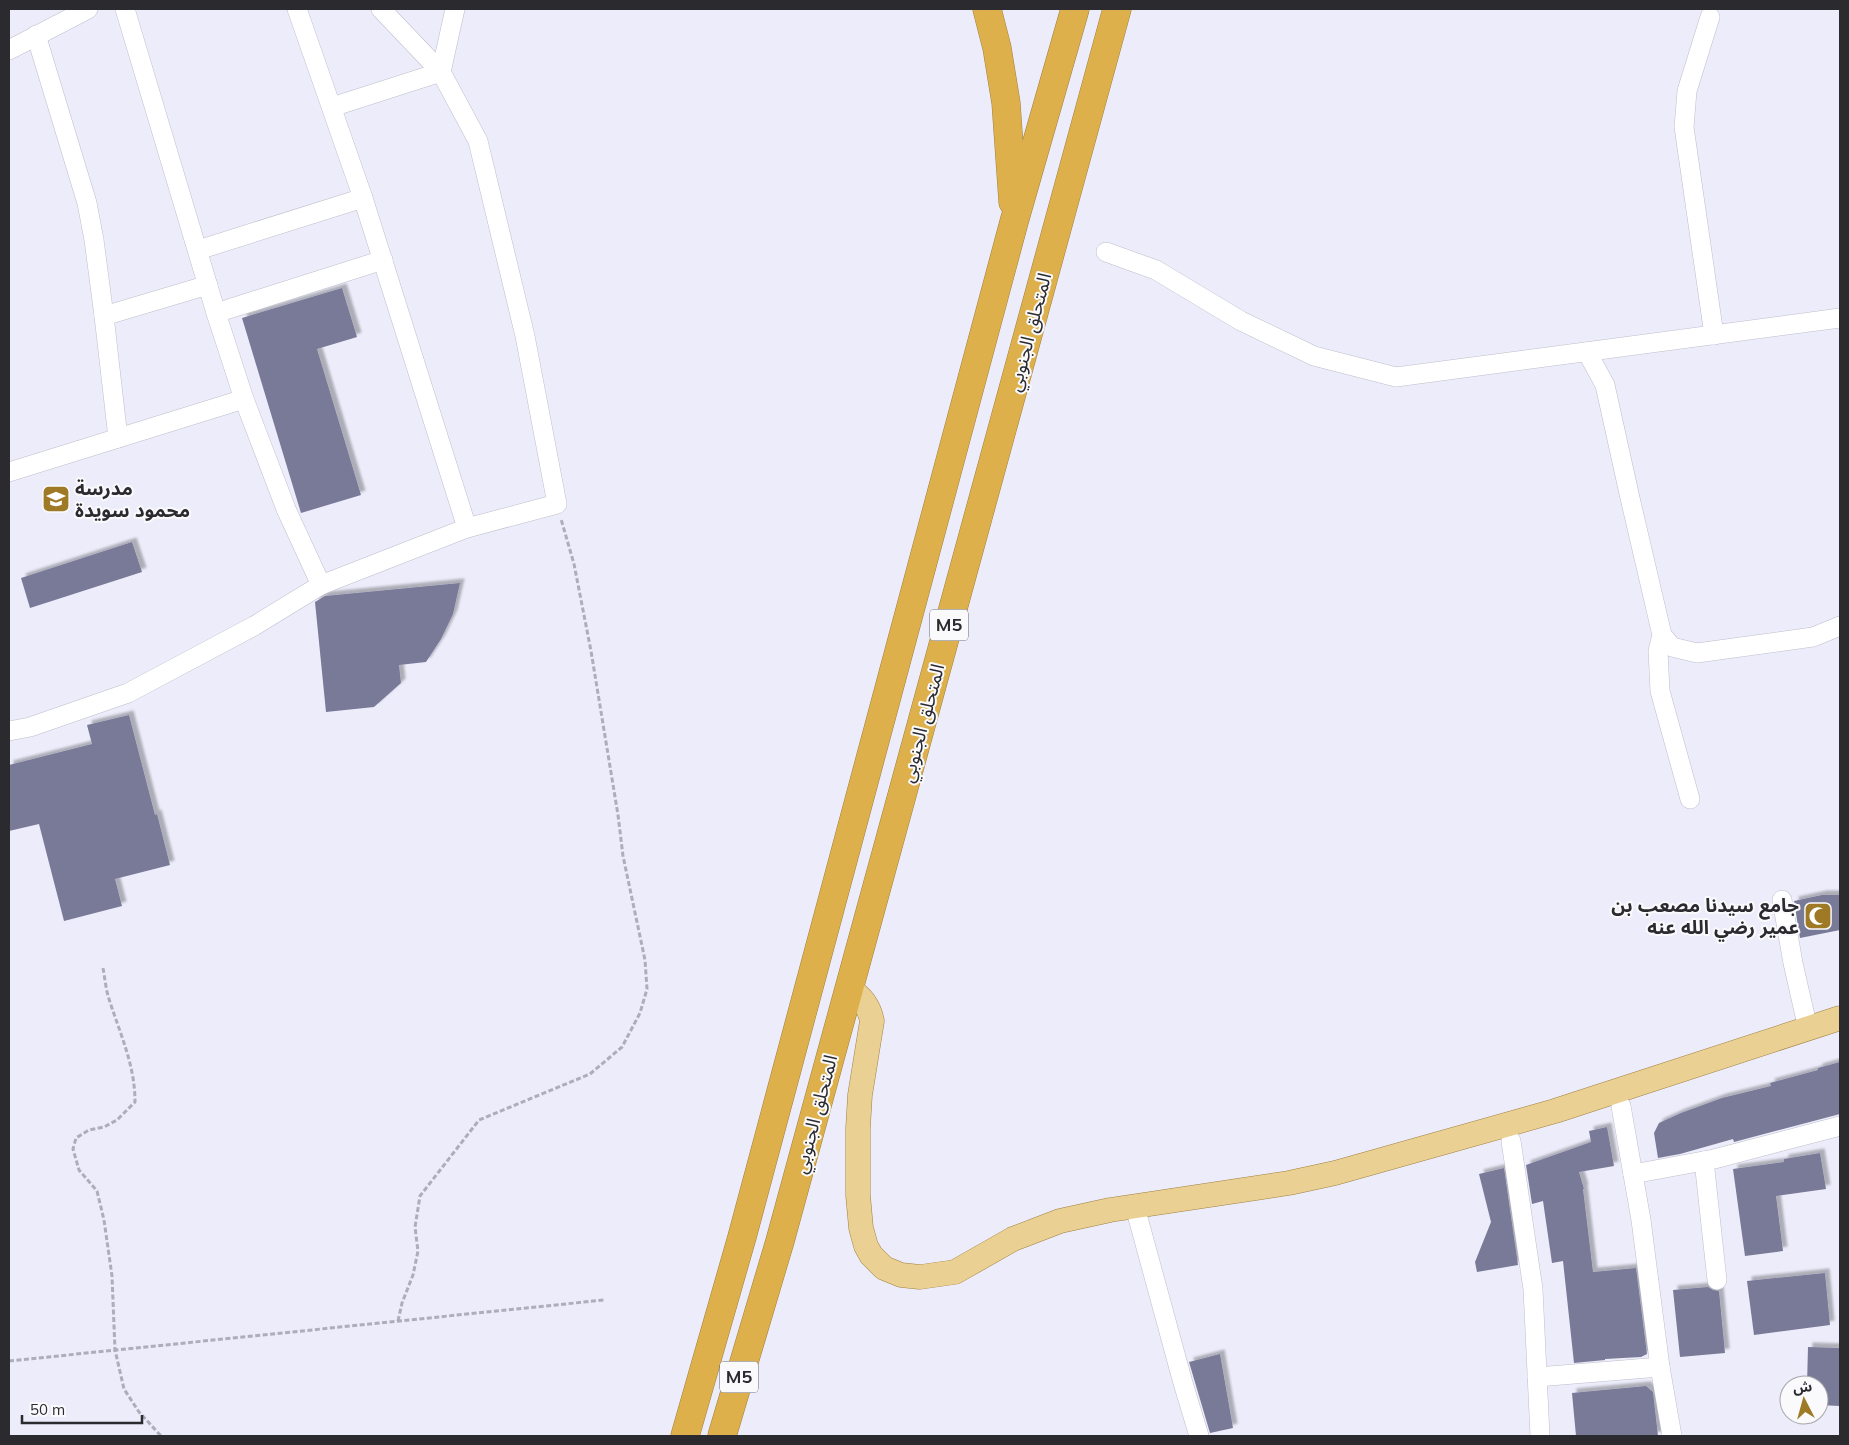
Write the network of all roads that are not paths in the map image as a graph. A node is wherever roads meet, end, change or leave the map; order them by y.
1 (88, 9) edge
2 (125, 9) edge
3 (298, 9) edge
4 (381, 9) edge
5 (455, 9) edge
6 (987, 9) edge
7 (1075, 9) edge
8 (1117, 9) edge
9 (1710, 16) dead end
10 (36, 35) junction
11 (9, 50) edge
12 (441, 72) junction
13 (332, 107) junction
14 (363, 198) junction
15 (1014, 222) junction
16 (198, 250) junction
17 (1106, 252) dead end
18 (383, 260) junction
19 (208, 285) junction
20 (216, 313) junction
21 (104, 316) junction
22 (1840, 318) edge
23 (1714, 335) junction
24 (1587, 352) junction
25 (244, 400) junction
26 (118, 438) junction
27 (9, 472) edge
28 (467, 528) junction
29 (321, 585) junction
30 (1840, 626) edge
31 (1662, 635) junction
32 (9, 731) edge
33 (1690, 799) dead end
34 (1782, 900) dead end
35 (849, 989) junction
36 (1840, 1018) edge
37 (1808, 1028) junction
38 (1840, 1034) edge
39 (1621, 1106) junction
40 (1840, 1126) edge
41 (1511, 1141) junction
42 (1704, 1161) junction
43 (1633, 1174) junction
44 (1137, 1214) junction
45 (1717, 1280) dead end
46 (1660, 1367) junction
47 (1537, 1377) junction
48 (685, 1436) edge
49 (722, 1436) edge
50 (1199, 1436) edge
51 (1540, 1436) edge
52 (1672, 1436) edge

1 - 10 street
2 - 16 street
3 - 13 street
4 - 12 street
5 - 12 street
6 - 15 highway
7 - 15 highway, المتحلق الجنوبي / M5
8 - 35 highway, المتحلق الجنوبي / M5
9 - 23 street
10 - 11 street
10 - 21 street
12 - 13 street
12 - 28 street
13 - 14 street
14 - 16 street
14 - 18 street
15 - 48 highway, المتحلق الجنوبي / M5
16 - 19 street
17 - 24 street
18 - 20 street
18 - 28 street
19 - 20 street
19 - 21 street
20 - 25 street
21 - 26 street
22 - 23 street
23 - 24 street
24 - 31 street
25 - 26 street
25 - 29 street
26 - 27 street
28 - 29 street
29 - 32 street
30 - 31 street
31 - 33 street
34 - 37 street
35 - 44 main road
35 - 49 highway, المتحلق الجنوبي / M5
36 - 37 main road
37 - 44 main road
38 - 39 main road
39 - 41 main road
39 - 43 street
40 - 42 street
41 - 44 main road
41 - 47 street
42 - 43 street
42 - 45 street
43 - 46 street
44 - 50 street
46 - 47 street
46 - 52 street
47 - 51 street

